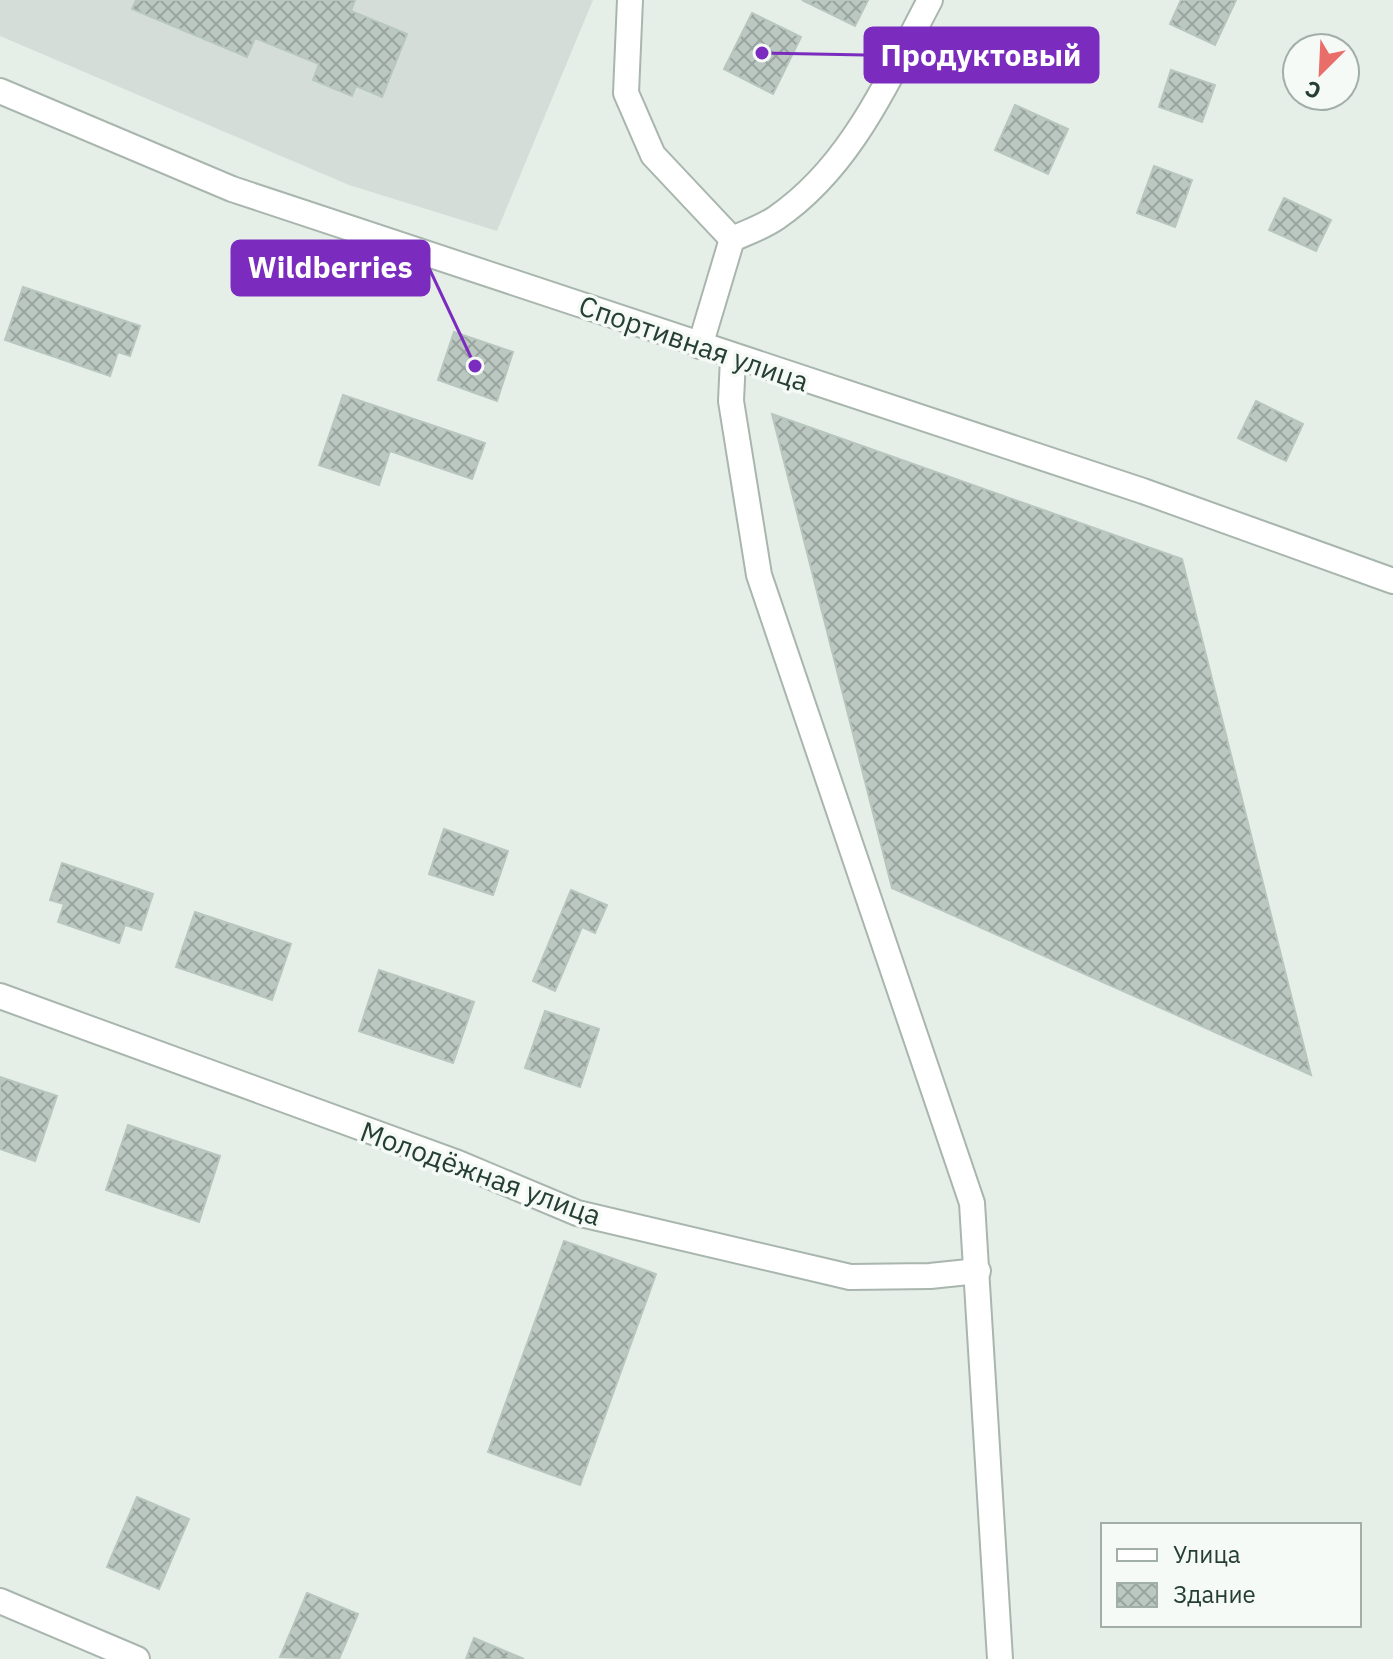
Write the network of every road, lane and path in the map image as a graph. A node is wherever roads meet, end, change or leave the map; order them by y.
1 (630, 0) edge
2 (930, 0) edge
3 (0, 91) edge
4 (732, 239) junction
5 (700, 346) junction
6 (733, 358) junction
7 (1393, 581) edge
8 (0, 996) edge
9 (978, 1271) junction
10 (0, 1601) edge
11 (137, 1659) edge
12 (1000, 1659) edge

1 - 4 street
2 - 4 street
3 - 5 street, Спортивная улица
4 - 5 street
5 - 6 street, Спортивная улица
6 - 7 street, Спортивная улица
6 - 9 street
8 - 9 street, Молодёжная улица
9 - 12 street
10 - 11 street

